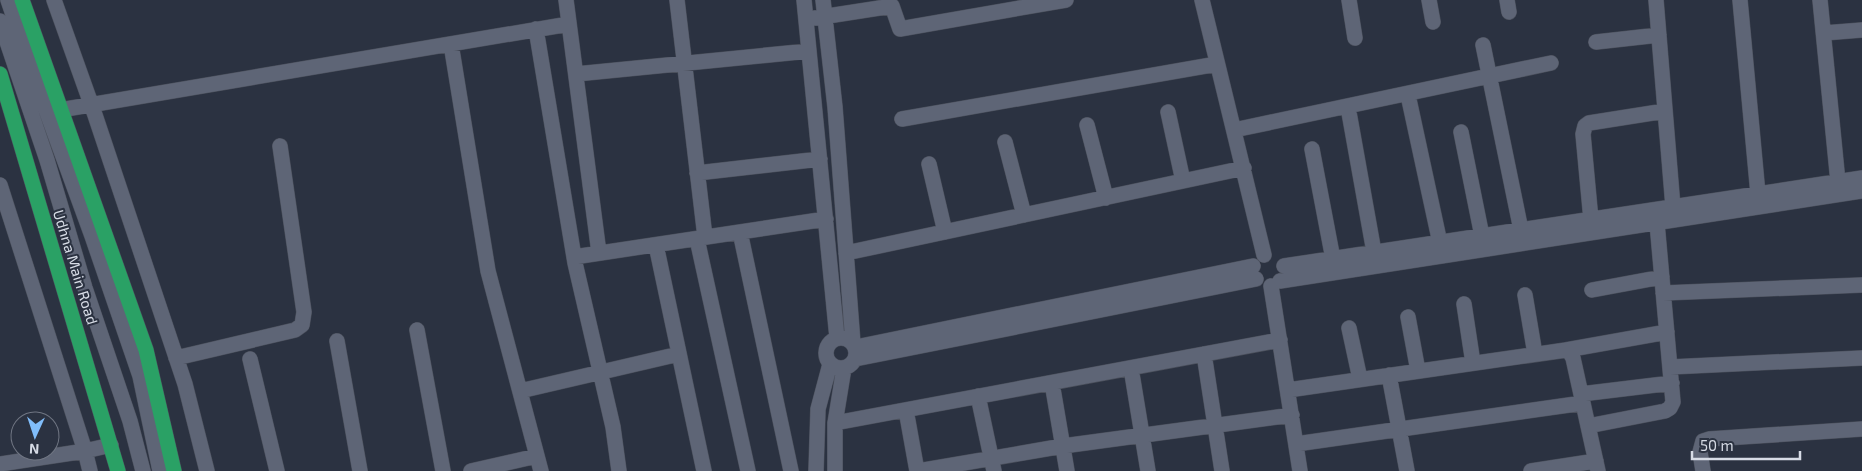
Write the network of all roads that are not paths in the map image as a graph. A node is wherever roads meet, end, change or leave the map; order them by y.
1 (8, 0) edge
2 (22, 0) edge
3 (54, 0) edge
4 (566, 0) edge
5 (677, 0) edge
6 (804, 0) edge
7 (823, 0) edge
8 (1066, 0) edge
9 (1202, 0) edge
10 (1349, 0) edge
11 (1429, 0) edge
12 (1656, 0) edge
13 (1740, 0) edge
14 (1820, 0) edge
15 (825, 16) junction
16 (806, 20) junction
17 (0, 21) edge
18 (1433, 22) dead end
19 (569, 24) junction
20 (536, 29) junction
21 (1862, 30) edge
22 (1824, 33) junction
23 (1659, 35) junction
24 (1355, 38) dead end
25 (1596, 42) dead end
26 (451, 44) junction
27 (1483, 45) dead end
28 (809, 52) junction
29 (1551, 63) dead end
30 (1217, 64) junction
31 (685, 65) junction
32 (0, 74) edge
33 (576, 74) junction
34 (1490, 77) junction
35 (1408, 95) junction
36 (91, 104) junction
37 (1348, 108) junction
38 (60, 110) junction
39 (1665, 111) junction
40 (1168, 112) dead end
41 (902, 119) dead end
42 (1087, 125) dead end
43 (1234, 130) junction
44 (1461, 132) dead end
45 (1006, 142) dead end
46 (280, 146) dead end
47 (1312, 149) dead end
48 (820, 159) junction
49 (929, 164) dead end
50 (1244, 168) junction
51 (698, 173) junction
52 (1862, 178) edge
53 (1183, 182) junction
54 (1838, 182) junction
55 (0, 185) edge
56 (1862, 191) edge
57 (1758, 194) junction
58 (1106, 198) junction
59 (3, 205) edge
60 (1673, 207) junction
61 (1024, 215) junction
62 (826, 220) junction
63 (1591, 220) junction
64 (1657, 223) junction
65 (1521, 230) junction
66 (740, 232) junction
67 (945, 232) junction
68 (1482, 236) junction
69 (701, 238) junction
70 (1440, 243) junction
71 (656, 245) junction
72 (1374, 252) junction
73 (599, 253) junction
74 (846, 253) junction
75 (574, 257) junction
76 (1333, 259) junction
77 (1258, 266) junction
78 (1662, 277) junction
79 (1279, 278) junction
80 (1862, 285) edge
81 (1592, 290) dead end
82 (1663, 293) junction
83 (1524, 295) dead end
84 (1464, 304) dead end
85 (1408, 317) dead end
86 (1349, 328) dead end
87 (417, 330) dead end
88 (1667, 332) junction
89 (837, 338) junction
90 (1280, 340) junction
91 (337, 341) dead end
92 (1566, 350) junction
93 (679, 354) junction
94 (1204, 354) junction
95 (1535, 354) junction
96 (848, 356) junction
97 (176, 358) junction
98 (1862, 358) edge
99 (250, 359) dead end
100 (1473, 363) junction
101 (1670, 367) junction
102 (1131, 368) junction
103 (1418, 371) junction
104 (600, 372) junction
105 (1389, 375) junction
106 (1360, 380) junction
107 (1052, 383) junction
108 (1672, 384) junction
109 (1288, 390) junction
110 (520, 391) junction
111 (978, 396) junction
112 (1582, 399) junction
113 (906, 410) junction
114 (1292, 415) junction
115 (835, 423) junction
116 (1215, 424) junction
117 (1588, 426) junction
118 (1862, 429) edge
119 (1399, 430) junction
120 (1142, 436) junction
121 (1296, 444) junction
122 (112, 445) junction
123 (1063, 446) junction
124 (85, 451) junction
125 (537, 456) junction
126 (0, 464) edge
127 (992, 465) edge
128 (1597, 466) edge
129 (90, 471) edge
130 (118, 471) edge
131 (143, 471) edge
132 (160, 471) edge
133 (174, 471) edge
134 (207, 471) edge
135 (277, 471) edge
136 (360, 471) edge
137 (443, 471) edge
138 (471, 471) edge
139 (542, 471) edge
140 (619, 471) edge
141 (704, 471) edge
142 (748, 471) edge
143 (791, 471) edge
144 (816, 471) edge
145 (835, 471) edge
146 (917, 471) edge
147 (1067, 471) edge
148 (1148, 471) edge
149 (1222, 471) edge
150 (1300, 471) edge
151 (1407, 471) edge
152 (1531, 471) edge
153 (1703, 471) edge

1 - 132 street
2 - 38 highway
3 - 36 street
4 - 19 street
5 - 31 street
6 - 16 street
7 - 15 street
8 - 15 street
9 - 30 street
10 - 24 street
11 - 18 street
12 - 23 street
13 - 57 street
14 - 22 street
15 - 16 street
15 - 74 street
16 - 28 street
17 - 131 street
19 - 20 street
19 - 33 street
20 - 26 street
20 - 75 street
21 - 22 street
22 - 54 street
23 - 25 street
23 - 39 street
26 - 36 street
26 - 110 street
27 - 34 street
28 - 31 street
28 - 48 street
29 - 34 street
30 - 41 street
30 - 43 street
31 - 33 street
31 - 51 street
32 - 122 highway, Udhna Main Road
33 - 73 street
34 - 35 street
34 - 65 street
35 - 37 street
35 - 70 street
36 - 38 street
36 - 97 street
37 - 43 street
37 - 72 street
38 - 133 highway
39 - 60 street
39 - 63 street
40 - 53 street
42 - 58 street
43 - 50 street
44 - 68 street
45 - 61 street
46 - 97 street
47 - 76 street
48 - 51 street
48 - 62 street
49 - 67 street
50 - 53 street
50 - 77 street
51 - 69 street
52 - 54 street
53 - 58 street
54 - 57 street
55 - 59 street
56 - 64 street
57 - 60 street
58 - 61 street
59 - 124 street
60 - 63 street
61 - 67 street
62 - 66 street
62 - 89 street
63 - 65 street
64 - 78 street
64 - 79 street
65 - 68 street
66 - 69 street
66 - 143 street
67 - 74 street
68 - 70 street
69 - 71 street
69 - 142 street
70 - 72 street
71 - 73 street
71 - 93 street
72 - 76 street
73 - 75 street
74 - 96 street
75 - 104 street
76 - 79 street
77 - 79 street
77 - 79 street
77 - 96 street
78 - 81 street
78 - 82 street
79 - 90 street
80 - 82 street
82 - 88 street
83 - 95 street
84 - 100 street
85 - 103 street
86 - 106 street
87 - 137 street
88 - 92 street
88 - 101 street
89 - 96 street
89 - 96 street
90 - 94 street
90 - 109 street
91 - 136 street
92 - 95 street
92 - 112 street
93 - 104 street
93 - 141 street
94 - 102 street
94 - 116 street
95 - 100 street
96 - 115 street
96 - 144 street
97 - 134 street
98 - 101 street
99 - 135 street
100 - 103 street
101 - 108 street
102 - 107 street
102 - 120 street
103 - 105 street
104 - 110 street
104 - 140 street
105 - 106 street
105 - 119 street
106 - 109 street
107 - 111 street
107 - 123 street
108 - 112 street
108 - 117 street
109 - 114 street
110 - 125 street
111 - 113 street
111 - 127 street
112 - 117 street
112 - 119 street
113 - 115 street
113 - 146 street
114 - 116 street
114 - 121 street
115 - 145 street
116 - 120 street
116 - 149 street
117 - 128 street
118 - 153 street
119 - 121 street
119 - 151 street
120 - 123 street
120 - 148 street
121 - 150 street
122 - 124 street
122 - 130 highway, Udhna Main Road
123 - 127 street
123 - 147 street
124 - 126 street
124 - 129 street
125 - 138 street
125 - 139 street
127 - 146 street
128 - 152 street

